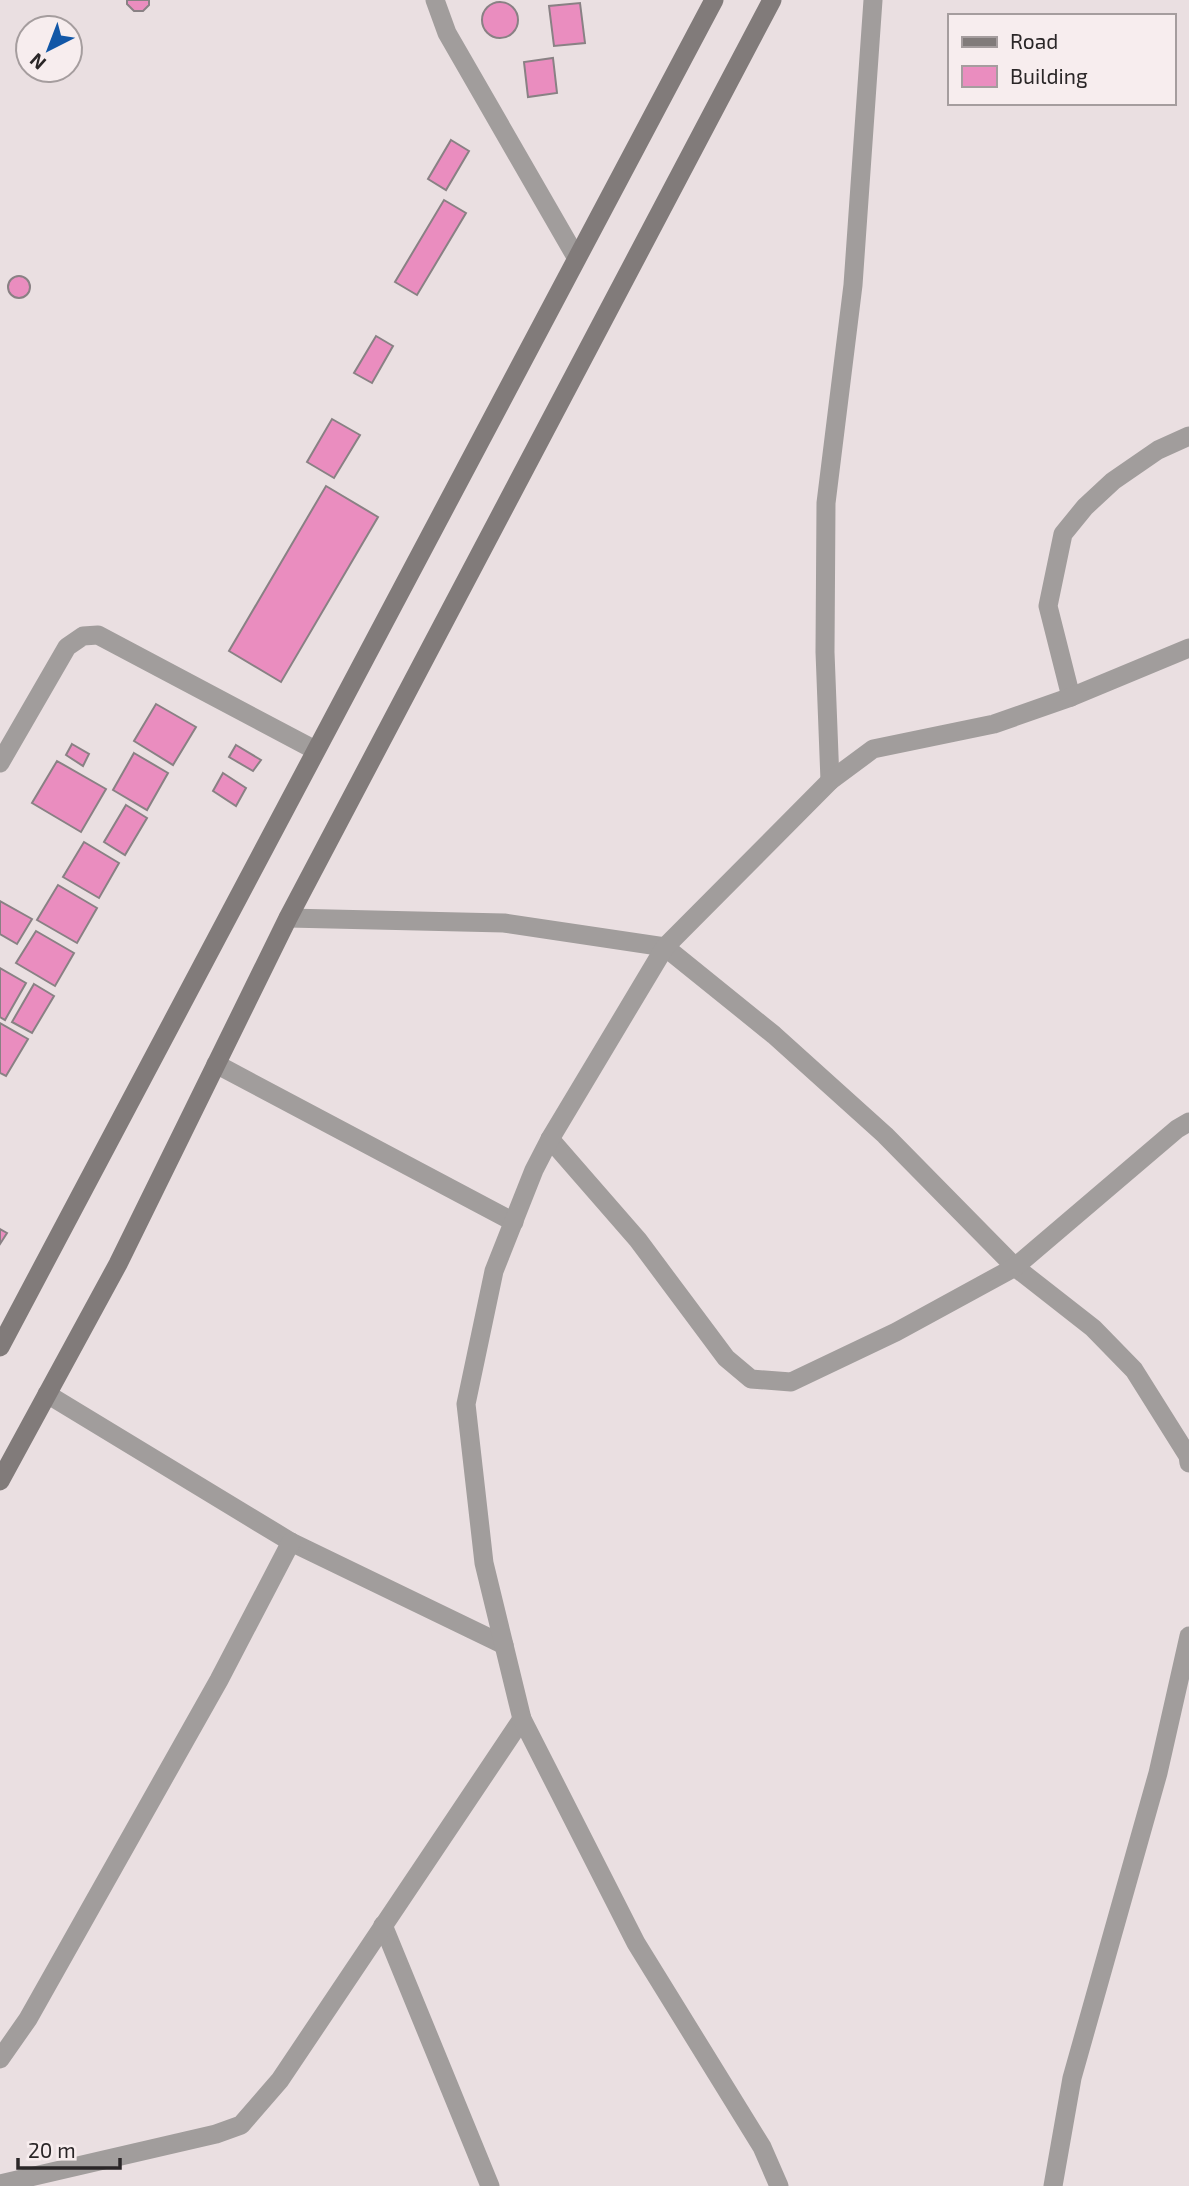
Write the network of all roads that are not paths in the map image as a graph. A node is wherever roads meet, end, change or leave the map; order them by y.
1 (435, 0) edge
2 (714, 0) edge
3 (772, 0) edge
4 (873, 0) edge
5 (576, 257) junction
6 (1189, 436) edge
7 (1189, 648) edge
8 (1071, 698) junction
9 (315, 750) junction
10 (0, 762) edge
11 (830, 781) junction
12 (288, 918) junction
13 (665, 947) junction
14 (216, 1064) junction
15 (1189, 1122) edge
16 (550, 1139) junction
17 (514, 1222) junction
18 (1015, 1267) junction
19 (0, 1347) edge
20 (47, 1394) junction
21 (1189, 1464) edge
22 (0, 1481) edge
23 (291, 1542) junction
24 (1189, 1636) edge
25 (504, 1645) junction
26 (522, 1719) junction
27 (383, 1925) junction
28 (0, 2059) edge
29 (0, 2184) edge
30 (490, 2186) edge
31 (779, 2186) edge
32 (1053, 2186) edge

1 - 5 street
2 - 5 main road
3 - 12 main road
4 - 11 street
5 - 9 main road
6 - 8 street
7 - 8 street
8 - 11 street
9 - 10 street
9 - 19 main road
11 - 13 street
12 - 13 street
12 - 14 main road
13 - 16 street
13 - 18 street
14 - 17 street
14 - 20 main road
15 - 18 street
16 - 17 street
16 - 18 street
17 - 25 street
18 - 21 street
20 - 22 main road
20 - 23 street
23 - 25 street
23 - 28 street
24 - 32 street
25 - 26 street
26 - 27 street
26 - 31 street
27 - 29 street
27 - 30 street

